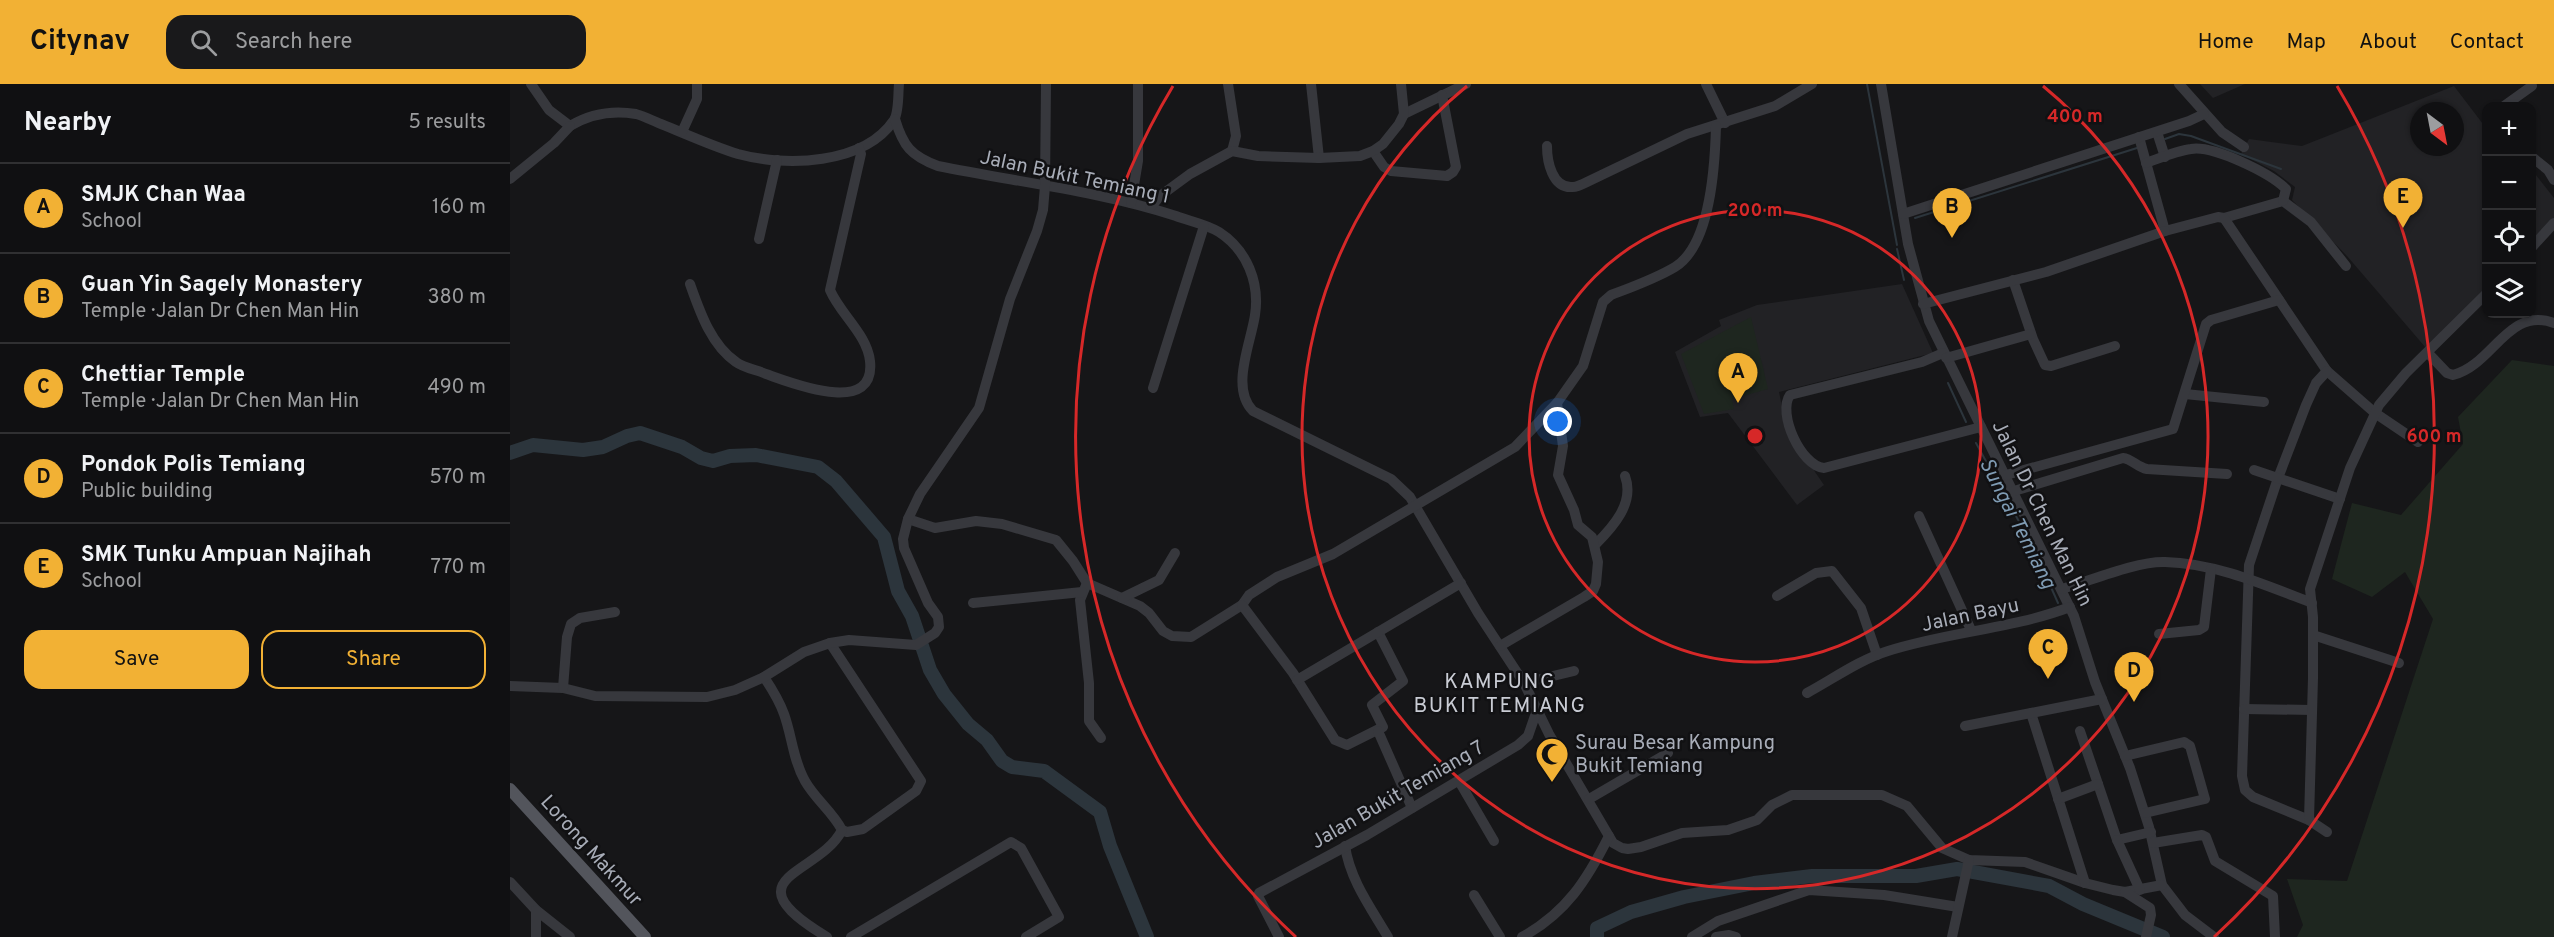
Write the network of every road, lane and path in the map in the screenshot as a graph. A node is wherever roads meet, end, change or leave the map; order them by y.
1 (531, 84) edge
2 (697, 84) edge
3 (899, 84) edge
4 (1046, 84) edge
5 (1138, 84) edge
6 (1228, 84) edge
7 (1311, 84) edge
8 (1401, 84) edge
9 (1466, 84) edge
10 (1706, 84) edge
11 (1812, 84) edge
12 (1881, 84) edge
13 (2179, 84) edge
14 (2532, 86) dead end
15 (1442, 95) junction
16 (2510, 102) edge
17 (1404, 114) junction
18 (2204, 114) junction
19 (895, 119) junction
20 (1721, 124) junction
21 (570, 126) junction
22 (682, 132) junction
23 (2157, 132) junction
24 (2139, 137) junction
25 (1547, 146) dead end
26 (2244, 147) dead end
27 (860, 148) junction
28 (1232, 151) junction
29 (1373, 151) junction
30 (2165, 157) junction
31 (1319, 158) junction
32 (777, 160) junction
33 (2536, 160) edge
34 (2146, 163) junction
35 (510, 179) edge
36 (2554, 180) edge
37 (1045, 186) junction
38 (2283, 201) junction
39 (1131, 203) junction
40 (1150, 208) junction
41 (1903, 214) junction
42 (2224, 218) junction
43 (2554, 223) edge
44 (1204, 226) junction
45 (2165, 231) junction
46 (759, 239) dead end
47 (2536, 243) edge
48 (2346, 266) dead end
49 (2013, 280) junction
50 (690, 285) dead end
51 (2482, 299) edge
52 (2279, 300) junction
53 (1923, 304) junction
54 (2554, 323) edge
55 (2031, 333) junction
56 (2115, 346) dead end
57 (2428, 353) junction
58 (1945, 356) junction
59 (2327, 371) junction
60 (1154, 388) dead end
61 (2185, 394) junction
62 (2264, 402) dead end
63 (1557, 403) junction
64 (2375, 413) junction
65 (1981, 427) junction
66 (2418, 442) dead end
67 (2254, 470) dead end
68 (2227, 474) dead end
69 (2006, 475) junction
70 (1625, 476) dead end
71 (2278, 478) junction
72 (2014, 491) junction
73 (2340, 499) junction
74 (1415, 505) junction
75 (1919, 516) dead end
76 (908, 519) junction
77 (1595, 545) junction
78 (1175, 553) dead end
79 (2211, 569) junction
80 (2248, 579) junction
81 (1461, 583) junction
82 (1084, 588) junction
83 (2062, 589) junction
84 (1777, 596) dead end
85 (1122, 598) junction
86 (973, 603) dead end
87 (2312, 603) junction
88 (1242, 605) junction
89 (2070, 607) junction
90 (615, 612) dead end
91 (1971, 630) junction
92 (1378, 632) junction
93 (2160, 634) dead end
94 (2313, 634) junction
95 (830, 644) junction
96 (1500, 646) junction
97 (1877, 655) junction
98 (2399, 663) dead end
99 (1574, 671) dead end
100 (764, 676) junction
101 (1297, 680) junction
102 (1524, 683) junction
103 (510, 686) edge
104 (563, 688) junction
105 (1806, 693) dead end
106 (2102, 699) junction
107 (2244, 709) junction
108 (1537, 710) junction
109 (2312, 710) junction
110 (2031, 713) junction
111 (1965, 726) dead end
112 (1546, 729) junction
113 (1378, 731) junction
114 (2080, 731) dead end
115 (1528, 736) junction
116 (1101, 738) dead end
117 (1668, 753) dead end
118 (2125, 756) junction
119 (1459, 781) junction
120 (2098, 784) junction
121 (510, 789) edge
122 (1589, 799) junction
123 (2058, 799) junction
124 (1412, 808) junction
125 (2145, 813) junction
126 (2308, 820) junction
127 (842, 830) junction
128 (2327, 832) dead end
129 (1609, 836) junction
130 (2152, 837) junction
131 (2117, 840) junction
132 (1494, 841) dead end
133 (1345, 846) junction
134 (1969, 860) junction
135 (510, 882) edge
136 (2085, 883) junction
137 (2162, 885) junction
138 (2140, 890) junction
139 (2125, 892) junction
140 (1474, 895) dead end
141 (1958, 908) junction
142 (536, 910) junction
143 (1699, 935) edge
144 (1276, 936) edge
145 (536, 937) edge
146 (570, 937) edge
147 (645, 937) edge
148 (827, 937) edge
149 (851, 937) edge
150 (1026, 937) edge
151 (1388, 937) edge
152 (1500, 937) edge
153 (1522, 937) edge
154 (1716, 937) edge
155 (1736, 937) edge
156 (1952, 937) edge
157 (2146, 937) edge
158 (2214, 937) edge
159 (2275, 937) edge

1 - 21 street
2 - 22 street
3 - 19 street
4 - 37 street
5 - 39 street
6 - 28 street
7 - 31 street
8 - 17 street
9 - 15 street
10 - 20 street
11 - 20 street
12 - 41 street, Jalan Dr Chen Man Hin
13 - 18 street
14 - 16 street
15 - 17 street
15 - 29 street
17 - 29 street
18 - 23 street
18 - 26 street
19 - 27 street
19 - 37 street, Jalan Bukit Temiang 1
20 - 25 street
20 - 63 street
21 - 22 street
21 - 35 street
22 - 32 street
23 - 24 street
23 - 30 street
24 - 34 street
24 - 41 street
27 - 32 street
27 - 50 street
28 - 31 street
28 - 40 street
29 - 31 street
30 - 34 street
30 - 38 street
32 - 46 street
33 - 36 street
34 - 45 street
37 - 39 street, Jalan Bukit Temiang 1
37 - 76 street
38 - 42 street
38 - 48 street
39 - 40 street, Jalan Bukit Temiang 1
40 - 44 street, Jalan Bukit Temiang 1
41 - 53 street, Jalan Dr Chen Man Hin
42 - 45 street
42 - 52 street
43 - 47 street
44 - 60 street
44 - 74 street, Jalan Bukit Temiang 1
45 - 49 street
49 - 53 street
49 - 55 street
51 - 57 street
52 - 59 street
52 - 61 street
53 - 58 street, Jalan Dr Chen Man Hin
54 - 57 street
55 - 56 street
55 - 58 street
57 - 64 street
58 - 65 street, Jalan Dr Chen Man Hin
58 - 65 street
59 - 64 street
59 - 71 street
61 - 62 street
61 - 69 street
63 - 74 street
63 - 77 street
64 - 66 street
64 - 73 street
65 - 69 street, Jalan Dr Chen Man Hin
67 - 71 street
68 - 72 street
69 - 72 street, Jalan Dr Chen Man Hin
70 - 77 street
71 - 73 street
71 - 80 street
72 - 83 street, Jalan Dr Chen Man Hin
73 - 87 street
74 - 81 street, Jalan Bukit Temiang 1
74 - 88 street
75 - 91 street
76 - 82 street
76 - 95 street
77 - 96 street
78 - 85 street
79 - 80 street
79 - 83 street
79 - 93 street
80 - 87 street
80 - 107 street
81 - 92 street
81 - 96 street, Jalan Bukit Temiang 1
82 - 85 street
82 - 86 street
82 - 116 street
83 - 89 street, Jalan Dr Chen Man Hin
84 - 97 street
85 - 88 street
87 - 94 street
88 - 101 street
89 - 91 street, Jalan Bayu
89 - 106 street, Jalan Dr Chen Man Hin
90 - 104 street
91 - 97 street, Jalan Bayu
92 - 101 street
92 - 113 street
94 - 98 street
94 - 109 street
95 - 100 street
95 - 127 street
96 - 102 street, Jalan Bukit Temiang 1
97 - 105 street, Jalan Bayu
99 - 102 street
100 - 104 street
100 - 127 street
101 - 113 street
102 - 108 street, Jalan Bukit Temiang 1
103 - 104 street
106 - 110 street
106 - 118 street, Jalan Dr Chen Man Hin
107 - 109 street
107 - 126 street
108 - 112 street, Jalan Bukit Temiang 1
108 - 115 street
109 - 126 street
110 - 111 street
110 - 123 street
112 - 115 street, Jalan Bukit Temiang 7
112 - 122 street, Jalan Bukit Temiang 1
113 - 124 street
114 - 120 street
115 - 119 street, Jalan Bukit Temiang 7
117 - 122 street
118 - 125 street, Jalan Dr Chen Man Hin
118 - 125 street
119 - 124 street, Jalan Bukit Temiang 7
119 - 132 street
120 - 123 street
120 - 131 street
121 - 147 main road, Lorong Makmur
122 - 129 street, Jalan Bukit Temiang 1
123 - 136 street
124 - 133 street, Jalan Bukit Temiang 7
125 - 130 street, Jalan Dr Chen Man Hin
126 - 128 street
127 - 148 street
129 - 134 street
129 - 153 street
130 - 131 street
130 - 137 street, Jalan Dr Chen Man Hin
130 - 159 street
131 - 138 street
133 - 144 street, Jalan Bukit Temiang 7
133 - 151 street
134 - 136 street
134 - 141 street
135 - 142 street
136 - 139 street
137 - 138 street
137 - 158 street, Jalan Dr Chen Man Hin
138 - 139 street
139 - 157 street
140 - 152 street
141 - 143 street
141 - 156 street
142 - 145 street
142 - 146 street
149 - 150 street
154 - 155 street

